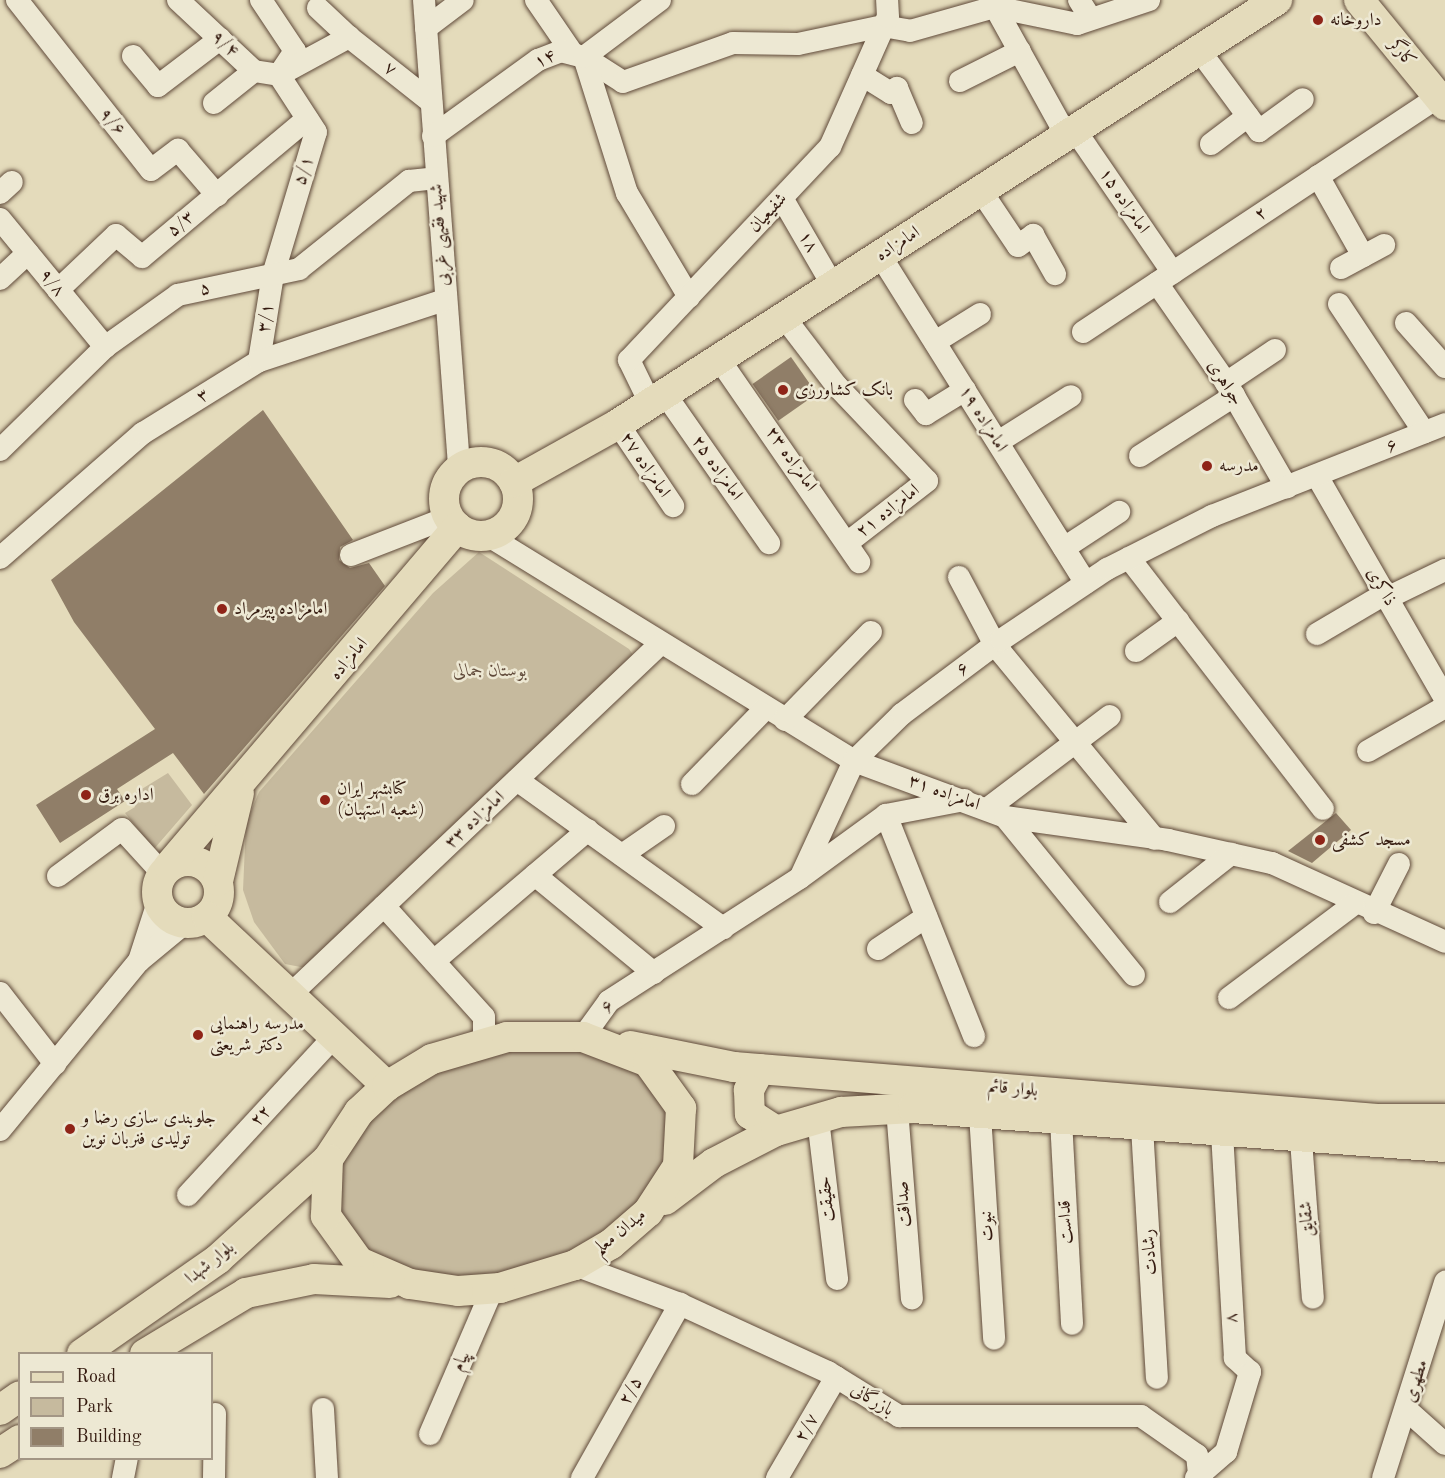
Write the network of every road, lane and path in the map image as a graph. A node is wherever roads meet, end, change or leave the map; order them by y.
1 (15, 0) edge
2 (178, 0) edge
3 (261, 0) edge
4 (424, 0) edge
5 (464, 0) edge
6 (536, 0) edge
7 (660, 0) edge
8 (887, 0) edge
9 (1079, 0) edge
10 (1149, 0) edge
11 (1277, 0) edge
12 (1359, 0) edge
13 (995, 7) junction
14 (318, 8) dead end
15 (0, 10) edge
16 (1091, 19) junction
17 (883, 26) junction
18 (426, 28) junction
19 (349, 37) junction
20 (220, 39) junction
21 (1199, 50) junction
22 (1020, 51) junction
23 (579, 55) junction
24 (133, 56) dead end
25 (254, 71) junction
26 (279, 75) junction
27 (862, 75) junction
28 (960, 81) dead end
29 (1443, 98) edge
30 (1303, 99) dead end
31 (431, 102) junction
32 (214, 103) dead end
33 (1248, 116) junction
34 (307, 119) junction
35 (912, 123) dead end
36 (1071, 133) junction
37 (433, 136) junction
38 (1211, 144) dead end
39 (1318, 176) junction
40 (436, 178) junction
41 (981, 191) junction
42 (217, 195) junction
43 (782, 198) junction
44 (0, 219) edge
45 (1384, 245) dead end
46 (28, 253) junction
47 (880, 255) junction
48 (1363, 256) junction
49 (1341, 267) dead end
50 (1055, 274) dead end
51 (273, 275) junction
52 (1165, 278) junction
53 (0, 279) edge
54 (833, 286) junction
55 (58, 290) junction
56 (688, 297) junction
57 (444, 300) junction
58 (1339, 304) dead end
59 (980, 314) dead end
60 (784, 317) junction
61 (1406, 322) dead end
62 (1083, 332) dead end
63 (935, 342) junction
64 (105, 347) junction
65 (1275, 350) dead end
66 (719, 359) junction
67 (259, 361) junction
68 (1445, 367) edge
69 (1230, 389) junction
70 (965, 390) junction
71 (1071, 396) dead end
72 (658, 398) junction
73 (915, 400) dead end
74 (618, 424) junction
75 (1439, 429) edge
76 (998, 442) junction
77 (0, 450) edge
78 (1140, 456) dead end
79 (459, 469) junction
80 (1317, 476) junction
81 (514, 482) junction
82 (1287, 488) junction
83 (673, 506) dead end
84 (1119, 512) dead end
85 (453, 522) junction
86 (487, 535) junction
87 (769, 543) dead end
88 (847, 543) junction
89 (1064, 548) junction
90 (351, 555) dead end
91 (0, 558) edge
92 (1129, 558) junction
93 (859, 562) dead end
94 (1445, 570) edge
95 (959, 577) dead end
96 (1086, 583) junction
97 (1386, 596) junction
98 (1178, 621) junction
99 (871, 632) dead end
100 (1317, 634) dead end
101 (659, 645) junction
102 (995, 645) junction
103 (1136, 651) dead end
104 (1445, 699) edge
105 (1445, 707) edge
106 (766, 708) junction
107 (1110, 716) dead end
108 (785, 720) junction
109 (1075, 741) junction
110 (1368, 752) dead end
111 (854, 760) junction
112 (517, 780) junction
113 (692, 784) dead end
114 (240, 790) junction
115 (966, 800) junction
116 (1323, 809) dead end
117 (996, 813) junction
118 (886, 815) junction
119 (664, 826) dead end
120 (588, 830) junction
121 (1155, 839) junction
122 (1231, 854) junction
123 (622, 855) junction
124 (1399, 864) dead end
125 (535, 875) junction
126 (58, 876) dead end
127 (800, 878) junction
128 (163, 881) junction
129 (218, 881) junction
130 (1170, 902) dead end
131 (384, 906) junction
132 (1364, 908) junction
133 (926, 917) junction
134 (196, 920) junction
135 (723, 928) junction
136 (1445, 942) edge
137 (878, 949) dead end
138 (140, 961) junction
139 (434, 962) junction
140 (654, 973) junction
141 (1134, 975) dead end
142 (0, 993) edge
143 (290, 995) junction
144 (1228, 998) dead end
145 (974, 1036) dead end
146 (334, 1037) junction
147 (583, 1037) junction
148 (484, 1043) junction
149 (55, 1064) junction
150 (760, 1069) junction
151 (387, 1086) junction
152 (897, 1109) junction
153 (980, 1114) junction
154 (818, 1119) junction
155 (1445, 1119) edge
156 (1061, 1120) junction
157 (1142, 1127) junction
158 (0, 1130) edge
159 (776, 1131) junction
160 (1222, 1134) junction
161 (1301, 1140) junction
162 (1445, 1147) edge
163 (328, 1159) junction
164 (188, 1195) dead end
165 (648, 1212) junction
166 (575, 1265) junction
167 (837, 1279) dead end
168 (1445, 1282) edge
169 (410, 1284) junction
170 (493, 1288) junction
171 (912, 1298) dead end
172 (1313, 1298) dead end
173 (680, 1304) junction
174 (1072, 1324) dead end
175 (994, 1339) dead end
176 (83, 1352) edge
177 (149, 1352) edge
178 (836, 1377) junction
179 (1157, 1378) dead end
180 (18, 1397) edge
181 (323, 1409) dead end
182 (0, 1410) edge
183 (1407, 1410) junction
184 (215, 1414) dead end
185 (430, 1434) dead end
186 (18, 1441) edge
187 (1445, 1444) edge
188 (0, 1453) edge
189 (127, 1460) edge
190 (1199, 1477) edge
191 (123, 1478) edge
192 (214, 1478) edge
193 (327, 1478) edge
194 (582, 1478) edge
195 (777, 1478) edge
196 (1383, 1478) edge

1 - 15 street
1 - 42 street, ۹/۶
2 - 20 street, ۹/۴
3 - 26 street
4 - 18 street, شهید فقیهی غربی
5 - 18 street
6 - 23 street
7 - 23 street, ۱۴
8 - 17 street, شفیعیان
9 - 16 street
10 - 16 street
11 - 21 main road, امامزاده
12 - 29 main road, کارگر
13 - 16 street
13 - 17 street
13 - 22 street, امامزاده ۱۵
14 - 19 street, ۷
17 - 23 street
17 - 27 street, شفیعیان
18 - 31 street, شهید فقیهی غربی
19 - 26 street
19 - 31 street, ۷
20 - 24 street
20 - 25 street, ۹/۴
21 - 33 street
21 - 36 main road, امامزاده
22 - 28 street
22 - 36 street, امامزاده ۱۵
23 - 37 street, ۱۴
23 - 56 street
25 - 26 street, ۹/۴
25 - 32 street
26 - 34 street, ۵/۱
27 - 35 street
27 - 43 street, شفیعیان
29 - 39 street, ۲
30 - 33 street
31 - 37 street, شهید فقیهی غربی
33 - 38 street
34 - 42 street, ۵/۳
34 - 51 street, ۵/۱
36 - 41 main road, امامزاده
36 - 52 street, امامزاده ۱۵
37 - 40 street, شهید فقیهی غربی
39 - 48 street
39 - 52 street, ۲
40 - 51 street, ۵
40 - 57 street, شهید فقیهی غربی
41 - 47 main road, امامزاده
41 - 50 street
42 - 55 street, ۵/۳
43 - 54 street, ۱۸
43 - 56 street, شفیعیان
44 - 46 street, ۹/۸
45 - 48 street
46 - 53 street
46 - 55 street, ۹/۸
47 - 54 main road, امامزاده
47 - 63 street, امامزاده ۱۹
48 - 49 street
51 - 64 street, ۵
51 - 67 street, ۳/۱
52 - 62 street, ۲
52 - 69 street, جواهری
54 - 60 main road, امامزاده
55 - 64 street, ۹/۸
56 - 72 street, شفیعیان
57 - 67 street, ۳
57 - 79 street, شهید فقیهی غربی
58 - 75 street
59 - 63 street
60 - 66 main road, امامزاده
60 - 88 street, امامزاده ۲۱
61 - 68 street
63 - 70 street, امامزاده ۱۹
64 - 77 street, ۵
65 - 69 street
66 - 72 main road, امامزاده
66 - 88 street, امامزاده ۲۳
67 - 91 street, ۳
69 - 78 street
69 - 82 street, جواهری
70 - 73 street
70 - 76 street, امامزاده ۱۹
71 - 76 street
72 - 74 main road, امامزاده
72 - 87 street, امامزاده ۲۵
74 - 81 main road, امامزاده
74 - 83 street, امامزاده ۲۷
75 - 80 street, ۶
76 - 89 street, امامزاده ۱۹
79 - 81 main road
79 - 85 main road
80 - 82 street, ۶
80 - 97 street, ذاکری
81 - 86 main road
82 - 92 street, ۶
84 - 89 street
85 - 86 main road
85 - 90 street
85 - 114 main road, امامزاده
86 - 101 street, امامزاده ۳۱
88 - 93 street, امامزاده ۲۳
89 - 96 street, امامزاده ۱۹
92 - 96 street, ۶
92 - 98 street
94 - 97 street
95 - 102 street
96 - 102 street, ۶
97 - 100 street
97 - 104 street, ذاکری
98 - 103 street
98 - 116 street
99 - 108 street
101 - 106 street, امامزاده ۳۱
101 - 112 street, امامزاده ۳۳
102 - 109 street
102 - 111 street, ۶
105 - 110 street
106 - 108 street, امامزاده ۳۱
106 - 113 street
107 - 109 street
108 - 111 street, امامزاده ۳۱
109 - 117 street
109 - 121 street
111 - 115 street, امامزاده ۳۱
111 - 127 street, ۶
112 - 120 street
112 - 131 street, امامزاده ۳۳
114 - 128 main road, امامزاده
114 - 129 main road
115 - 117 street, امامزاده ۳۱
115 - 118 street
117 - 121 street, امامزاده ۳۱
117 - 141 street
118 - 127 street
118 - 133 street
119 - 123 street
120 - 123 street
120 - 125 street
121 - 122 street, امامزاده ۳۱
122 - 130 street
122 - 132 street, امامزاده ۳۱
123 - 135 street
124 - 132 street
125 - 139 street
125 - 140 street
126 - 128 street
127 - 135 street, ۶
128 - 129 main road
128 - 134 main road
128 - 138 street
129 - 134 main road
131 - 139 street
131 - 143 street, امامزاده ۳۳
132 - 136 street, امامزاده ۳۱
132 - 144 street
133 - 137 street
133 - 145 street
134 - 138 street
134 - 143 main road
135 - 140 street, ۶
138 - 149 street
139 - 148 street
140 - 147 street, ۶
142 - 149 street
143 - 146 main road
146 - 151 main road
146 - 164 street, ۲۲
147 - 148 main road, میدان معلم
147 - 150 main road, بلوار قائم
147 - 165 main road, میدان معلم
148 - 151 main road, میدان معلم
149 - 158 street
150 - 155 main road, بلوار قائم
150 - 159 main road
151 - 163 main road, میدان معلم
152 - 153 main road, بلوار قائم
152 - 154 main road, بلوار قائم
152 - 171 street, صداقت
153 - 156 main road, بلوار قائم
153 - 175 street, نبوت
154 - 159 main road, بلوار قائم
154 - 167 street, حقیقت
156 - 157 main road, بلوار قائم
156 - 174 street, قداست
157 - 160 main road, بلوار قائم
157 - 179 street, رشادت
159 - 165 main road, بلوار قائم
160 - 161 main road, بلوار قائم
160 - 190 street, ۸
161 - 162 main road, بلوار قائم
161 - 172 street, شقایق
163 - 169 main road, میدان معلم
163 - 176 main road, بلوار شهدا
165 - 166 main road, میدان معلم
166 - 170 main road, میدان معلم
166 - 173 street, بازرگانی
168 - 183 street, مطهری
169 - 170 main road, میدان معلم
169 - 177 main road
170 - 185 street, پیام
173 - 178 street, بازرگانی
173 - 194 street, ۲/۵
178 - 190 street, بازرگانی
178 - 195 street, ۲/۷
180 - 182 main road
181 - 193 street
183 - 187 street
183 - 196 street, مطهری
184 - 192 street
186 - 188 main road
189 - 191 street

